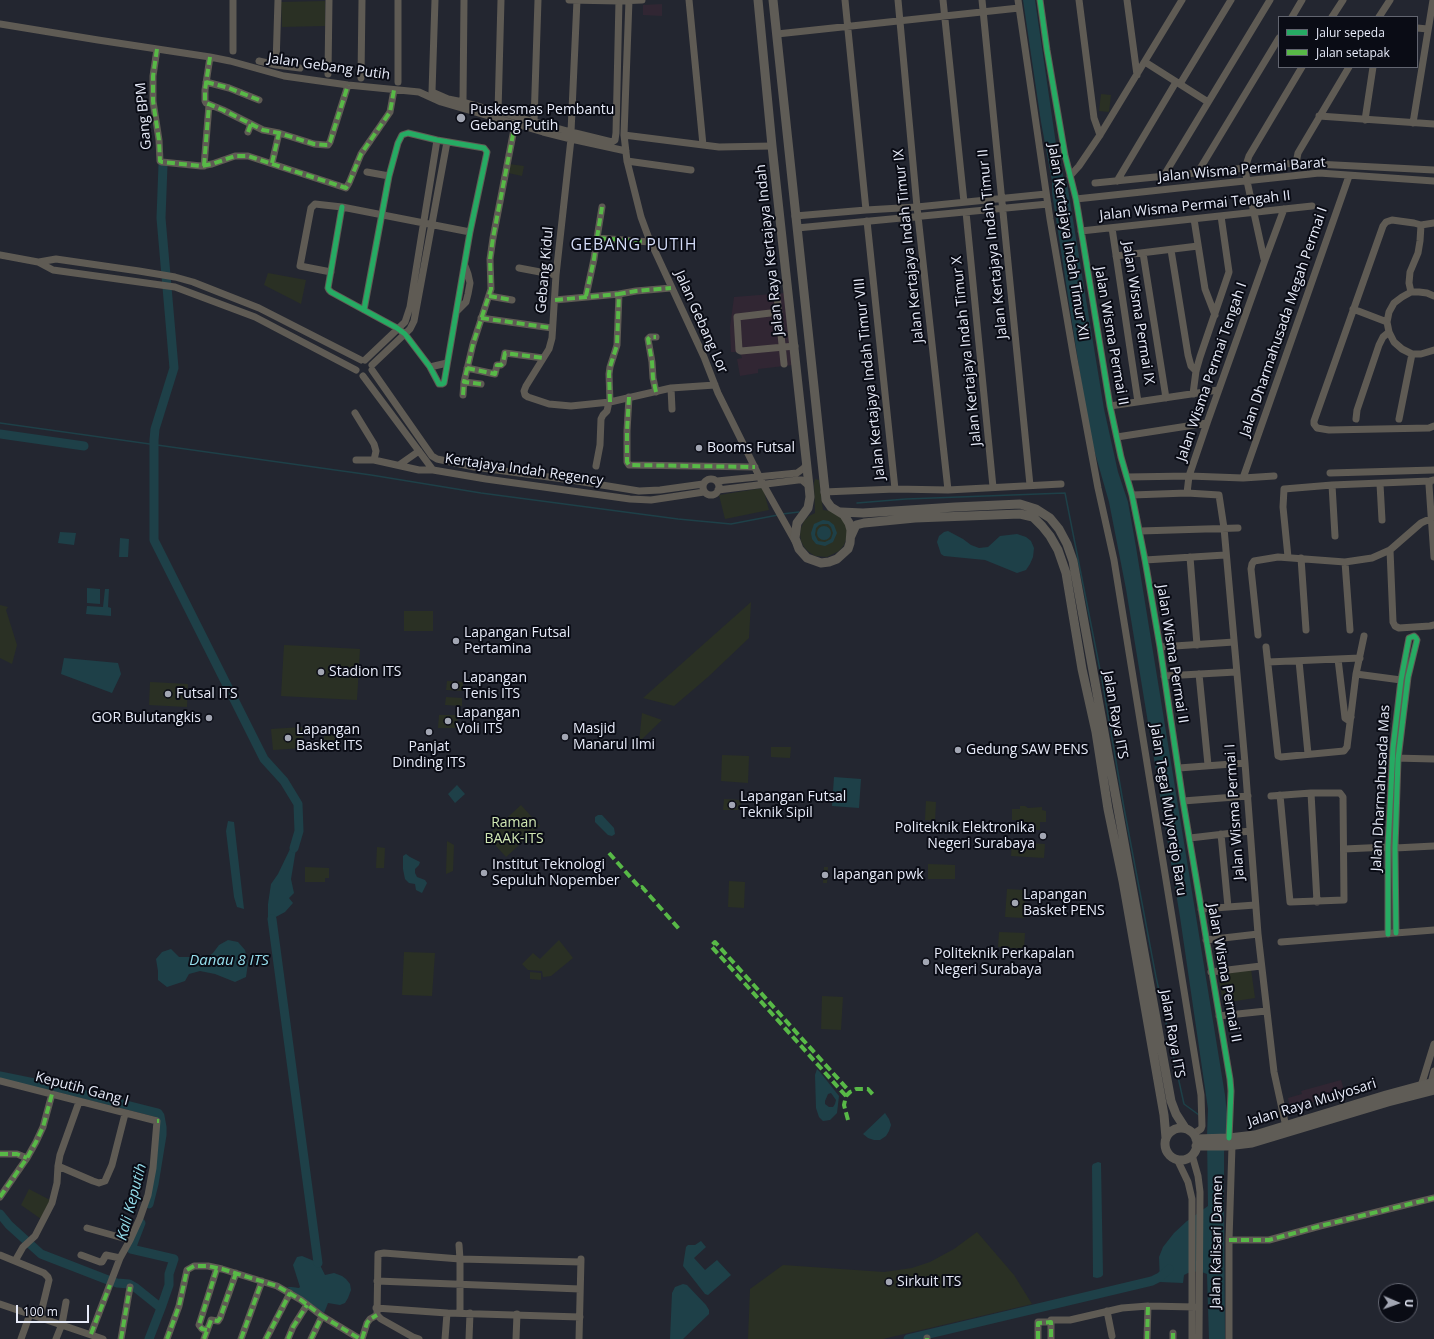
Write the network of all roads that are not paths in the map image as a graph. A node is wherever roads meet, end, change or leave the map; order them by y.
1 (233, 0) edge
2 (278, 0) edge
3 (329, 0) edge
4 (362, 0) edge
5 (398, 0) edge
6 (435, 0) edge
7 (464, 0) edge
8 (501, 0) edge
9 (538, 0) edge
10 (569, 0) edge
11 (577, 0) edge
12 (642, 0) edge
13 (689, 0) edge
14 (758, 0) edge
15 (773, 0) edge
16 (845, 0) edge
17 (898, 0) edge
18 (943, 0) edge
19 (982, 0) edge
20 (1018, 0) edge
21 (1040, 0) edge
22 (1079, 0) edge
23 (1127, 0) edge
24 (1232, 0) edge
25 (1270, 0) edge
26 (1302, 0) edge
27 (1342, 0) edge
28 (1390, 0) edge
29 (1433, 0) edge
30 (624, 1) edge
31 (1180, 2) edge
32 (1019, 8) junction
33 (983, 12) junction
34 (1293, 16) edge
35 (1333, 16) edge
36 (1380, 16) edge
37 (945, 17) junction
38 (900, 20) junction
39 (0, 24) edge
40 (848, 27) junction
41 (1418, 28) edge
42 (1428, 29) junction
43 (777, 34) junction
44 (1278, 40) edge
45 (158, 49) junction
46 (233, 52) dead end
47 (210, 57) junction
48 (259, 61) dead end
49 (1145, 62) junction
50 (276, 65) junction
51 (300, 68) dead end
52 (1301, 68) edge
53 (1348, 68) edge
54 (1373, 68) edge
55 (328, 74) dead end
56 (1137, 75) junction
57 (361, 78) dead end
58 (206, 82) junction
59 (398, 82) dead end
60 (1178, 83) junction
61 (348, 85) junction
62 (394, 90) junction
63 (259, 100) dead end
64 (463, 102) junction
65 (1208, 102) junction
66 (209, 105) junction
67 (498, 112) junction
68 (1319, 116) junction
69 (1365, 120) junction
70 (534, 122) junction
71 (1413, 123) junction
72 (251, 124) junction
73 (515, 124) junction
74 (1434, 124) edge
75 (248, 132) dead end
76 (279, 133) junction
77 (624, 135) junction
78 (1100, 135) junction
79 (571, 136) junction
80 (437, 140) junction
81 (447, 142) junction
82 (703, 145) junction
83 (772, 146) junction
84 (626, 151) junction
85 (626, 160) junction
86 (272, 163) junction
87 (1296, 163) junction
88 (204, 166) junction
89 (1388, 167) junction
90 (691, 170) dead end
91 (1245, 170) junction
92 (1434, 170) edge
93 (367, 172) dead end
94 (1198, 172) junction
95 (389, 176) junction
96 (1163, 176) junction
97 (1349, 176) junction
98 (1388, 178) junction
99 (1247, 180) junction
100 (1117, 181) junction
101 (1434, 181) edge
102 (1071, 182) junction
103 (1096, 183) dead end
104 (1046, 194) junction
105 (1002, 199) junction
106 (1076, 199) junction
107 (964, 202) junction
108 (1048, 204) junction
109 (1312, 206) dead end
110 (342, 207) junction
111 (602, 207) dead end
112 (917, 207) junction
113 (1002, 208) junction
114 (1284, 209) junction
115 (866, 210) junction
116 (966, 212) junction
117 (1254, 213) junction
118 (382, 215) junction
119 (795, 216) junction
120 (1222, 216) junction
121 (919, 217) junction
122 (1194, 219) junction
123 (867, 221) junction
124 (423, 223) junction
125 (1434, 223) edge
126 (431, 224) junction
127 (1421, 225) junction
128 (797, 228) junction
129 (1112, 228) junction
130 (782, 230) junction
131 (1081, 231) junction
132 (470, 232) junction
133 (597, 238) junction
134 (650, 242) junction
135 (1198, 246) junction
136 (1171, 250) junction
137 (1143, 253) junction
138 (0, 255) edge
139 (1116, 256) junction
140 (1265, 260) junction
141 (38, 262) junction
142 (519, 268) dead end
143 (331, 272) junction
144 (556, 275) junction
145 (205, 286) junction
146 (671, 288) junction
147 (1411, 292) junction
148 (619, 294) junction
149 (201, 296) junction
150 (489, 296) junction
151 (586, 296) junction
152 (777, 296) dead end
153 (1434, 296) edge
154 (512, 300) dead end
155 (555, 300) junction
156 (260, 308) junction
157 (1353, 309) junction
158 (364, 310) junction
159 (779, 312) junction
160 (1214, 315) junction
161 (255, 317) junction
162 (482, 318) junction
163 (1387, 322) junction
164 (397, 328) junction
165 (552, 328) junction
166 (1389, 332) junction
167 (405, 334) junction
168 (656, 337) dead end
169 (795, 346) junction
170 (782, 348) junction
171 (1434, 350) edge
172 (1412, 354) junction
173 (543, 358) junction
174 (363, 360) junction
175 (447, 363) junction
176 (784, 364) dead end
177 (430, 367) junction
178 (372, 368) junction
179 (467, 368) junction
180 (356, 370) junction
181 (1196, 371) junction
182 (363, 376) junction
183 (464, 382) junction
184 (481, 384) dead end
185 (715, 384) junction
186 (671, 388) junction
187 (1218, 390) junction
188 (656, 392) junction
189 (1193, 394) junction
190 (463, 395) dead end
191 (629, 398) junction
192 (1166, 398) junction
193 (609, 402) junction
194 (1138, 402) junction
195 (1110, 406) junction
196 (672, 409) dead end
197 (355, 413) dead end
198 (1356, 419) junction
199 (1399, 419) junction
200 (1207, 422) junction
201 (1434, 426) edge
202 (1402, 428) junction
203 (1391, 429) junction
204 (1349, 430) junction
205 (1360, 430) junction
206 (1117, 437) junction
207 (419, 451) junction
208 (356, 460) dead end
209 (374, 460) junction
210 (807, 464) junction
211 (399, 465) junction
212 (821, 465) junction
213 (596, 466) dead end
214 (756, 468) junction
215 (487, 469) junction
216 (433, 470) junction
217 (1434, 470) edge
218 (1330, 473) dead end
219 (1274, 476) dead end
220 (1127, 477) junction
221 (822, 478) junction
222 (1243, 478) junction
223 (486, 479) junction
224 (571, 480) junction
225 (761, 480) junction
226 (1432, 480) edge
227 (717, 481) junction
228 (809, 483) junction
229 (703, 484) junction
230 (1061, 484) dead end
231 (1380, 484) junction
232 (1030, 485) junction
233 (1188, 485) junction
234 (1332, 485) junction
235 (993, 487) junction
236 (1098, 488) joint
237 (895, 489) junction
238 (570, 490) junction
239 (718, 490) junction
240 (948, 490) junction
241 (704, 492) junction
242 (824, 492) junction
243 (1132, 495) junction
244 (955, 511) junction
245 (841, 512) junction
246 (781, 516) junction
247 (1432, 518) edge
248 (1382, 520) dead end
249 (796, 525) junction
250 (1224, 528) junction
251 (1238, 528) dead end
252 (1140, 531) junction
253 (1335, 536) dead end
254 (851, 537) junction
255 (796, 543) junction
256 (1390, 550) junction
257 (1226, 555) junction
258 (1190, 557) junction
259 (1288, 557) junction
260 (1434, 557) edge
261 (1301, 558) junction
262 (1145, 560) junction
263 (1345, 562) junction
264 (1434, 625) edge
265 (1306, 630) dead end
266 (1350, 630) dead end
267 (1258, 635) dead end
268 (1364, 636) dead end
269 (1234, 642) junction
270 (1197, 645) junction
271 (1160, 647) junction
272 (1266, 647) dead end
273 (1360, 658) junction
274 (1338, 659) junction
275 (1299, 661) junction
276 (1268, 662) junction
277 (1087, 669) junction
278 (1236, 672) junction
279 (1199, 674) junction
280 (1356, 674) junction
281 (1164, 676) junction
282 (1401, 680) junction
283 (1351, 717) junction
284 (1308, 754) junction
285 (1395, 758) junction
286 (1434, 759) edge
287 (1245, 763) junction
288 (1208, 765) junction
289 (1179, 768) junction
290 (1311, 793) junction
291 (1280, 795) junction
292 (1248, 796) junction
293 (1271, 796) dead end
294 (1183, 801) junction
295 (1118, 812) junction
296 (1109, 814) junction
297 (1250, 831) junction
298 (1221, 834) junction
299 (1190, 838) junction
300 (1434, 846) edge
301 (1392, 847) junction
302 (1344, 849) junction
303 (1317, 902) junction
304 (1255, 905) junction
305 (1228, 907) junction
306 (1201, 909) junction
307 (1434, 930) edge
308 (1392, 933) junction
309 (1258, 934) junction
310 (1206, 940) junction
311 (1281, 942) dead end
312 (1261, 966) junction
313 (1211, 972) junction
314 (1266, 1012) junction
315 (1150, 1013) junction
316 (1219, 1016) junction
317 (1434, 1044) edge
318 (1434, 1071) edge
319 (0, 1081) edge
320 (1433, 1085) edge
321 (1421, 1086) junction
322 (52, 1094) junction
323 (1387, 1099) junction
324 (79, 1102) junction
325 (125, 1114) junction
326 (1286, 1127) junction
327 (1186, 1128) junction
328 (1166, 1138) junction
329 (1229, 1142) junction
330 (1198, 1143) junction
331 (0, 1154) edge
332 (27, 1158) junction
333 (1177, 1160) junction
334 (58, 1166) junction
335 (0, 1197) edge
336 (1434, 1198) edge
337 (1196, 1210) junction
338 (88, 1228) dead end
339 (130, 1240) junction
340 (1229, 1240) junction
341 (459, 1245) dead end
342 (0, 1255) edge
343 (81, 1255) dead end
344 (120, 1258) junction
345 (460, 1259) junction
346 (16, 1261) junction
347 (217, 1268) junction
348 (236, 1273) junction
349 (1196, 1273) junction
350 (262, 1281) junction
351 (377, 1281) junction
352 (460, 1285) junction
353 (130, 1287) dead end
354 (580, 1289) junction
355 (290, 1293) junction
356 (66, 1302) dead end
357 (0, 1304) edge
358 (308, 1305) junction
359 (1148, 1306) junction
360 (1192, 1307) junction
361 (1200, 1307) junction
362 (377, 1311) junction
363 (1106, 1311) junction
364 (447, 1313) junction
365 (460, 1313) junction
366 (470, 1313) junction
367 (30, 1314) junction
368 (517, 1314) junction
369 (322, 1316) junction
370 (40, 1317) junction
371 (580, 1317) junction
372 (1051, 1322) junction
373 (62, 1324) junction
374 (208, 1327) junction
375 (93, 1336) edge
376 (1112, 1336) dead end
377 (362, 1338) edge
378 (21, 1339) edge
379 (56, 1339) edge
380 (104, 1339) edge
381 (121, 1339) edge
382 (167, 1339) edge
383 (204, 1339) edge
384 (241, 1339) edge
385 (266, 1339) edge
386 (288, 1339) edge
387 (311, 1339) edge
388 (419, 1339) edge
389 (445, 1339) edge
390 (469, 1339) edge
391 (516, 1339) edge
392 (578, 1339) edge
393 (1038, 1339) edge
394 (1051, 1339) edge
395 (1147, 1339) edge
396 (1192, 1339) edge
397 (1200, 1339) edge
398 (1229, 1339) edge

1 - 46 street
2 - 50 street
3 - 55 street
4 - 57 street
5 - 59 street
6 - 64 street
7 - 64 street
8 - 67 street
9 - 70 street
10 - 11 street
11 - 30 street
11 - 79 street, Gebang Kidul
12 - 30 street
13 - 82 street
14 - 83 main road, Jalan Raya Kertajaya Indah
15 - 43 main road, Jalan Raya Kertajaya Indah
16 - 40 street
17 - 38 street, Jalan Kertajaya Indah Timur IX
18 - 37 street
19 - 33 street, Jalan Kertajaya Indah Timur II
20 - 32 street, Jalan Kertajaya Indah Timur XII
21 - 102 street, Jalan Wisma Permai II
22 - 78 street
23 - 56 street
24 - 60 street
25 - 65 street
26 - 34 street
27 - 35 street
28 - 36 street
29 - 42 street
30 - 77 street, Jalan Gebang Lor
30 - 79 street
31 - 49 street
32 - 33 street
32 - 104 street, Jalan Kertajaya Indah Timur XII
33 - 37 street
33 - 105 street, Jalan Kertajaya Indah Timur II
37 - 38 street
37 - 107 street
38 - 40 street
38 - 112 street, Jalan Kertajaya Indah Timur IX
39 - 45 street, Jalan Gebang Putih
40 - 43 street
40 - 115 street
41 - 42 street
42 - 71 street
43 - 119 main road, Jalan Raya Kertajaya Indah
44 - 94 street
45 - 47 street, Jalan Gebang Putih
45 - 88 street, Gang BPM
47 - 58 street
47 - 61 street, Jalan Gebang Putih
48 - 50 street
49 - 56 street
49 - 60 street
50 - 51 street
52 - 91 street
53 - 68 street
54 - 69 street
56 - 78 street
58 - 63 street
58 - 66 street
60 - 65 street
60 - 100 street
61 - 62 street, Jalan Gebang Putih
61 - 76 street
62 - 73 street, Jalan Gebang Putih
62 - 86 street
64 - 67 street
65 - 96 street
66 - 72 street
66 - 88 street
67 - 70 street
68 - 69 street
68 - 87 street
69 - 71 street
70 - 79 street
71 - 74 street
72 - 75 street
72 - 76 street
73 - 79 street, Jalan Gebang Putih
73 - 150 street
76 - 86 street
77 - 82 street
77 - 84 street, Jalan Gebang Lor
78 - 102 street
79 - 84 street, Jalan Gebang Putih
79 - 144 street, Gebang Kidul
80 - 81 street
80 - 95 street
80 - 124 street
81 - 126 street
81 - 132 street
82 - 83 street
83 - 130 main road, Jalan Raya Kertajaya Indah
84 - 85 street, Jalan Gebang Lor
85 - 90 street
85 - 134 street, Jalan Gebang Lor
86 - 88 street
87 - 89 street
87 - 91 street
89 - 92 street
89 - 98 street
91 - 94 street
91 - 99 street
93 - 95 street
94 - 96 street
95 - 118 street
96 - 100 street
97 - 98 street, Jalan Wisma Permai Barat
97 - 99 street, Jalan Wisma Permai Barat
97 - 222 street, Jalan Dharmahusada Megah Permai I
98 - 101 street, Jalan Wisma Permai Barat
99 - 106 street, Jalan Wisma Permai Barat
99 - 117 street
100 - 103 street
102 - 106 street, Jalan Wisma Permai II
104 - 105 street
104 - 108 street, Jalan Kertajaya Indah Timur XII
105 - 107 street
105 - 113 street, Jalan Kertajaya Indah Timur II
106 - 131 street, Jalan Wisma Permai II
107 - 112 street
108 - 113 street
108 - 236 street, Jalan Kertajaya Indah Timur XII
109 - 114 street, Jalan Wisma Permai Tengah II
110 - 118 street
110 - 143 street
110 - 143 street
111 - 133 street
112 - 115 street
112 - 121 street, Jalan Kertajaya Indah Timur IX
113 - 116 street
113 - 232 street, Jalan Kertajaya Indah Timur II
114 - 117 street, Jalan Wisma Permai Tengah II
114 - 140 street, Jalan Wisma Permai Tengah I
115 - 119 street
116 - 121 street
116 - 235 street, Jalan Kertajaya Indah Timur X
117 - 120 street, Jalan Wisma Permai Tengah II
117 - 140 street
118 - 124 street
118 - 158 street
119 - 128 main road, Jalan Raya Kertajaya Indah
120 - 122 street, Jalan Wisma Permai Tengah II
120 - 160 street
121 - 123 street
121 - 240 street, Jalan Kertajaya Indah Timur IX
122 - 129 street, Jalan Wisma Permai Tengah II
122 - 135 street
123 - 128 street
123 - 237 street, Jalan Kertajaya Indah Timur VIII
124 - 126 street
124 - 164 street
125 - 127 street
126 - 132 street
126 - 167 street
127 - 147 street
127 - 157 street
128 - 130 main road
128 - 212 main road, Jalan Raya Kertajaya Indah
129 - 131 street, Jalan Wisma Permai Tengah II
129 - 139 street, Jalan Wisma Permai IX
130 - 169 main road, Jalan Raya Kertajaya Indah
131 - 195 street, Jalan Wisma Permai II
132 - 175 street
133 - 134 street
133 - 151 street
134 - 146 street, Jalan Gebang Lor
135 - 136 street
135 - 160 street
136 - 137 street
136 - 181 street
137 - 139 street
137 - 192 street
138 - 141 street
139 - 194 street, Jalan Wisma Permai IX
140 - 187 street, Jalan Wisma Permai Tengah I
141 - 145 street
141 - 149 street
142 - 144 street
143 - 158 street
144 - 155 street, Gebang Kidul
145 - 149 street
145 - 156 street
146 - 148 street
146 - 185 street, Jalan Gebang Lor
147 - 153 street
147 - 163 street
148 - 151 street
148 - 193 street
149 - 161 street
150 - 154 street
150 - 162 street
151 - 155 street
152 - 159 street
155 - 165 street, Gebang Kidul
156 - 161 street
156 - 174 street
157 - 163 street
157 - 204 street
158 - 164 street
159 - 170 street
159 - 170 street
160 - 181 street
161 - 180 street
162 - 165 street
162 - 179 street
163 - 166 street
164 - 167 street
164 - 174 street
165 - 173 street, Gebang Kidul
166 - 172 street
166 - 198 street
167 - 177 street
167 - 178 street
168 - 188 street
169 - 170 street
169 - 210 main road, Jalan Raya Kertajaya Indah
170 - 176 street
171 - 172 street
172 - 199 street
173 - 179 street
173 - 193 street, Gebang Kidul
174 - 178 street
174 - 180 street
175 - 177 street
175 - 177 street
178 - 182 street
178 - 215 street, Kertajaya Indah Regency
179 - 183 street
180 - 182 street
181 - 189 street
182 - 207 street, Kertajaya Indah Regency
183 - 184 street
183 - 190 street
185 - 186 street
185 - 214 street, Jalan Gebang Lor
186 - 188 street
186 - 196 street
187 - 189 street
187 - 200 street, Jalan Wisma Permai Tengah I
188 - 191 street
189 - 192 street
191 - 193 street
191 - 214 street
192 - 194 street
193 - 213 street
194 - 195 street
195 - 206 street, Jalan Wisma Permai II
197 - 209 street
198 - 204 street
198 - 205 street
199 - 202 street
199 - 203 street
200 - 206 street
200 - 233 street, Jalan Wisma Permai Tengah I
201 - 202 street
202 - 203 street
203 - 205 street
204 - 205 street
206 - 220 street, Jalan Wisma Permai II
207 - 211 street
207 - 216 street, Kertajaya Indah Regency
208 - 209 street
209 - 211 street
210 - 212 main road
210 - 225 street
210 - 228 main road, Jalan Raya Kertajaya Indah
211 - 216 street
212 - 221 main road, Jalan Raya Kertajaya Indah
214 - 225 street, Jalan Gebang Lor
215 - 223 street
215 - 224 street, Kertajaya Indah Regency
216 - 223 street, Kertajaya Indah Regency
217 - 218 street
219 - 222 street
220 - 233 street
220 - 243 street, Jalan Wisma Permai II
221 - 228 main road
221 - 242 main road, Jalan Raya Kertajaya Indah
222 - 233 street
223 - 238 street, Kertajaya Indah Regency
224 - 229 street, Kertajaya Indah Regency
224 - 238 street
225 - 227 street
225 - 228 street
225 - 239 street
225 - 246 street
226 - 231 street
226 - 247 street
227 - 229 street
227 - 239 street
228 - 249 main road, Jalan Raya Kertajaya Indah
229 - 241 street
230 - 232 street, Jalan Kertajaya Indah Timur VIII
231 - 234 street
231 - 248 street
232 - 235 street, Jalan Kertajaya Indah Timur VIII
233 - 243 street
233 - 250 street, Jalan Wisma Permai I
234 - 253 street
234 - 259 street
235 - 240 street, Jalan Kertajaya Indah Timur VIII
236 - 330 street, Jalan Tegal Mulyorejo Baru
237 - 240 street, Jalan Kertajaya Indah Timur VIII
237 - 242 street
238 - 241 street, Kertajaya Indah Regency
239 - 241 street
242 - 245 main road
243 - 252 street, Jalan Wisma Permai II
244 - 245 main road, Jalan Raya ITS
244 - 254 main road, Jalan Raya ITS
244 - 277 main road, Jalan Raya ITS
245 - 254 main road
246 - 249 street
246 - 255 street
247 - 256 street
247 - 260 street
249 - 255 main road
250 - 251 street
250 - 252 street
250 - 257 street, Jalan Wisma Permai I
252 - 262 street, Jalan Wisma Permai II
254 - 255 main road
256 - 263 street
256 - 264 street
257 - 258 street
257 - 269 street, Jalan Wisma Permai I
258 - 262 street
258 - 270 street
259 - 261 street
259 - 267 street
261 - 263 street
261 - 265 street
262 - 271 street, Jalan Wisma Permai II
263 - 266 street
268 - 273 street
269 - 270 street
269 - 278 street, Jalan Wisma Permai I
270 - 271 street
271 - 281 street, Jalan Wisma Permai II
272 - 276 street
273 - 274 street
273 - 280 street
274 - 275 street
274 - 283 street
275 - 276 street
275 - 284 street
276 - 284 street
277 - 295 main road, Jalan Raya ITS
277 - 296 main road, Jalan Raya ITS
278 - 279 street
278 - 287 street, Jalan Wisma Permai I
279 - 281 street
279 - 288 street
280 - 282 street
280 - 283 street
281 - 289 street, Jalan Wisma Permai II
282 - 285 street, Jalan Dharmahusada Mas
282 - 285 street, Jalan Dharmahusada Mas
283 - 284 street
285 - 286 street
285 - 301 street, Jalan Dharmahusada Mas
287 - 288 street
287 - 292 street, Jalan Wisma Permai I
288 - 289 street
289 - 294 street, Jalan Wisma Permai II
290 - 291 street
290 - 302 street
290 - 303 street
291 - 293 street
291 - 303 street
292 - 294 street
292 - 297 street, Jalan Wisma Permai I
294 - 299 street, Jalan Wisma Permai II
295 - 296 main road
295 - 315 main road, Jalan Raya ITS
296 - 315 main road, Jalan Raya ITS
297 - 298 street
297 - 304 street, Jalan Wisma Permai I
298 - 299 street
298 - 305 street
299 - 306 street, Jalan Wisma Permai II
300 - 301 street
301 - 302 street
301 - 308 street, Jalan Dharmahusada Mas
302 - 303 street
304 - 305 street
304 - 309 street, Jalan Wisma Permai I
305 - 306 street
306 - 310 street, Jalan Wisma Permai II
307 - 308 street
308 - 311 street
309 - 310 street
309 - 312 street, Jalan Wisma Permai I
310 - 313 street, Jalan Wisma Permai II
312 - 313 street
312 - 314 street, Jalan Wisma Permai I
313 - 316 street, Jalan Wisma Permai II
314 - 316 street
314 - 326 street, Jalan Wisma Permai I
315 - 327 main road, Jalan Raya ITS
315 - 328 main road, Jalan Raya ITS
316 - 329 street, Jalan Wisma Permai II
317 - 321 street
318 - 320 street
319 - 322 street, Keputih Gang I
320 - 321 main road, Jalan Raya Mulyosari
320 - 323 main road, Jalan Raya Mulyosari
321 - 323 main road, Jalan Raya Mulyosari
322 - 324 street, Keputih Gang I
322 - 332 street
323 - 326 main road, Jalan Raya Mulyosari
323 - 329 main road, Jalan Raya Mulyosari
324 - 325 street, Keputih Gang I
324 - 334 street
325 - 334 street
325 - 339 street, Keputih Gang I
326 - 329 main road, Jalan Raya Mulyosari
327 - 328 main road
327 - 330 main road
328 - 333 main road
329 - 330 main road, Jalan Raya Mulyosari
329 - 340 street, Jalan Kalisari Damen
330 - 333 main road
330 - 337 street
331 - 332 street
332 - 335 street
333 - 337 street
334 - 346 street
336 - 340 street
337 - 349 street
338 - 339 street
339 - 344 street
340 - 398 street, Jalan Kalisari Damen
341 - 345 street
342 - 346 street
343 - 344 street
344 - 375 street
345 - 351 street
345 - 352 street
345 - 354 street
346 - 370 street
347 - 348 street
347 - 374 street
347 - 382 street
348 - 350 street
348 - 374 street
349 - 360 street
349 - 361 street
350 - 355 street
350 - 384 street
351 - 352 street
351 - 362 street
352 - 354 street
352 - 365 street
353 - 381 street
354 - 371 street
355 - 358 street
355 - 385 street
356 - 373 street
357 - 367 street
358 - 369 street
358 - 386 street
359 - 360 street
359 - 363 street
359 - 395 street
360 - 361 street
360 - 396 street
361 - 397 street
362 - 364 street
362 - 377 street
362 - 388 street
363 - 372 street
363 - 376 street
364 - 365 street
364 - 389 street
365 - 366 street
366 - 368 street
366 - 390 street
367 - 370 street
367 - 378 street
368 - 371 street
368 - 391 street
369 - 377 street
369 - 387 street
370 - 373 street
371 - 392 street
372 - 393 street
372 - 394 street
373 - 375 street
373 - 379 street
374 - 383 street
375 - 380 street

